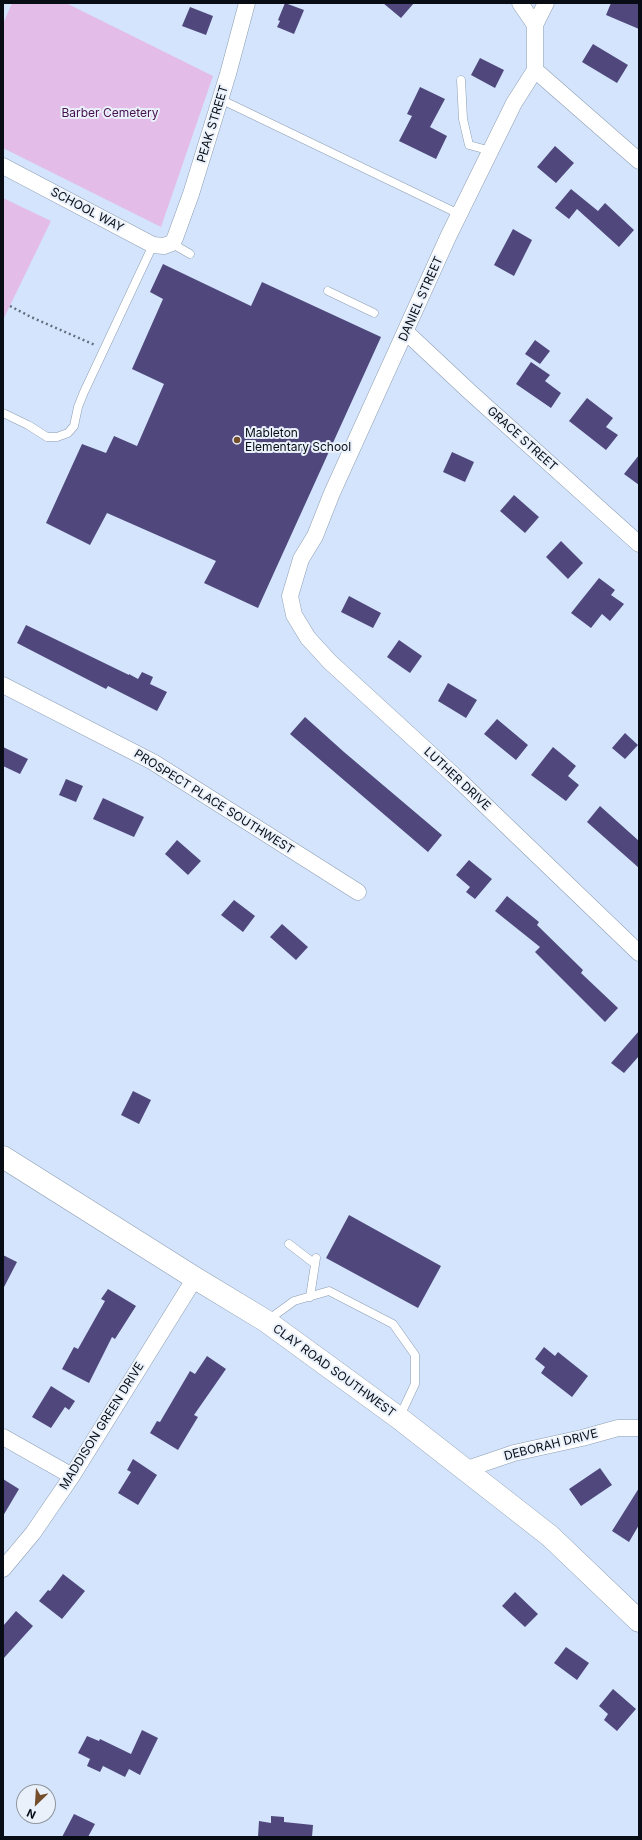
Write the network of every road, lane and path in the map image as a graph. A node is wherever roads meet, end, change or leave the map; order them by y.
1 (248, 3) edge
2 (520, 3) edge
3 (546, 3) edge
4 (535, 25) junction
5 (535, 70) junction
6 (461, 80) dead end
7 (220, 99) junction
8 (490, 151) junction
9 (639, 161) edge
10 (3, 166) edge
11 (459, 214) junction
12 (174, 240) junction
13 (153, 245) junction
14 (190, 254) dead end
15 (328, 291) dead end
16 (10, 306) dead end
17 (374, 313) dead end
18 (406, 332) junction
19 (104, 349) junction
20 (3, 413) edge
21 (639, 544) edge
22 (290, 596) joint
23 (3, 685) edge
24 (358, 892) dead end
25 (639, 953) edge
26 (3, 1157) edge
27 (289, 1244) dead end
28 (194, 1278) junction
29 (310, 1297) junction
30 (266, 1321) junction
31 (399, 1418) junction
32 (639, 1428) edge
33 (3, 1437) edge
34 (464, 1470) junction
35 (72, 1476) junction
36 (3, 1569) edge
37 (637, 1612) edge

1 - 7 street, PEAK STREET
2 - 4 street
3 - 4 street
4 - 5 street
5 - 8 street, DANIEL STREET
5 - 9 street
6 - 8 lane
7 - 11 lane
7 - 12 street, PEAK STREET
8 - 11 street, DANIEL STREET
10 - 13 street, SCHOOL WAY
11 - 18 street, DANIEL STREET
12 - 13 street
12 - 14 lane
13 - 19 lane
15 - 17 lane
16 - 19 path
18 - 21 street, GRACE STREET
18 - 22 street, DANIEL STREET
19 - 20 lane
22 - 25 street, LUTHER DRIVE
23 - 24 street, PROSPECT PLACE SOUTHWEST
26 - 28 street, CLAY ROAD SOUTHWEST
27 - 29 lane
28 - 30 street, CLAY ROAD SOUTHWEST
28 - 35 street, MADDISON GREEN DRIVE
29 - 30 lane
29 - 31 lane
30 - 31 street, CLAY ROAD SOUTHWEST
31 - 34 street, CLAY ROAD SOUTHWEST
32 - 34 street, DEBORAH DRIVE
33 - 35 street
34 - 37 street, CLAY ROAD SOUTHWEST
35 - 36 street, MADDISON GREEN DRIVE

